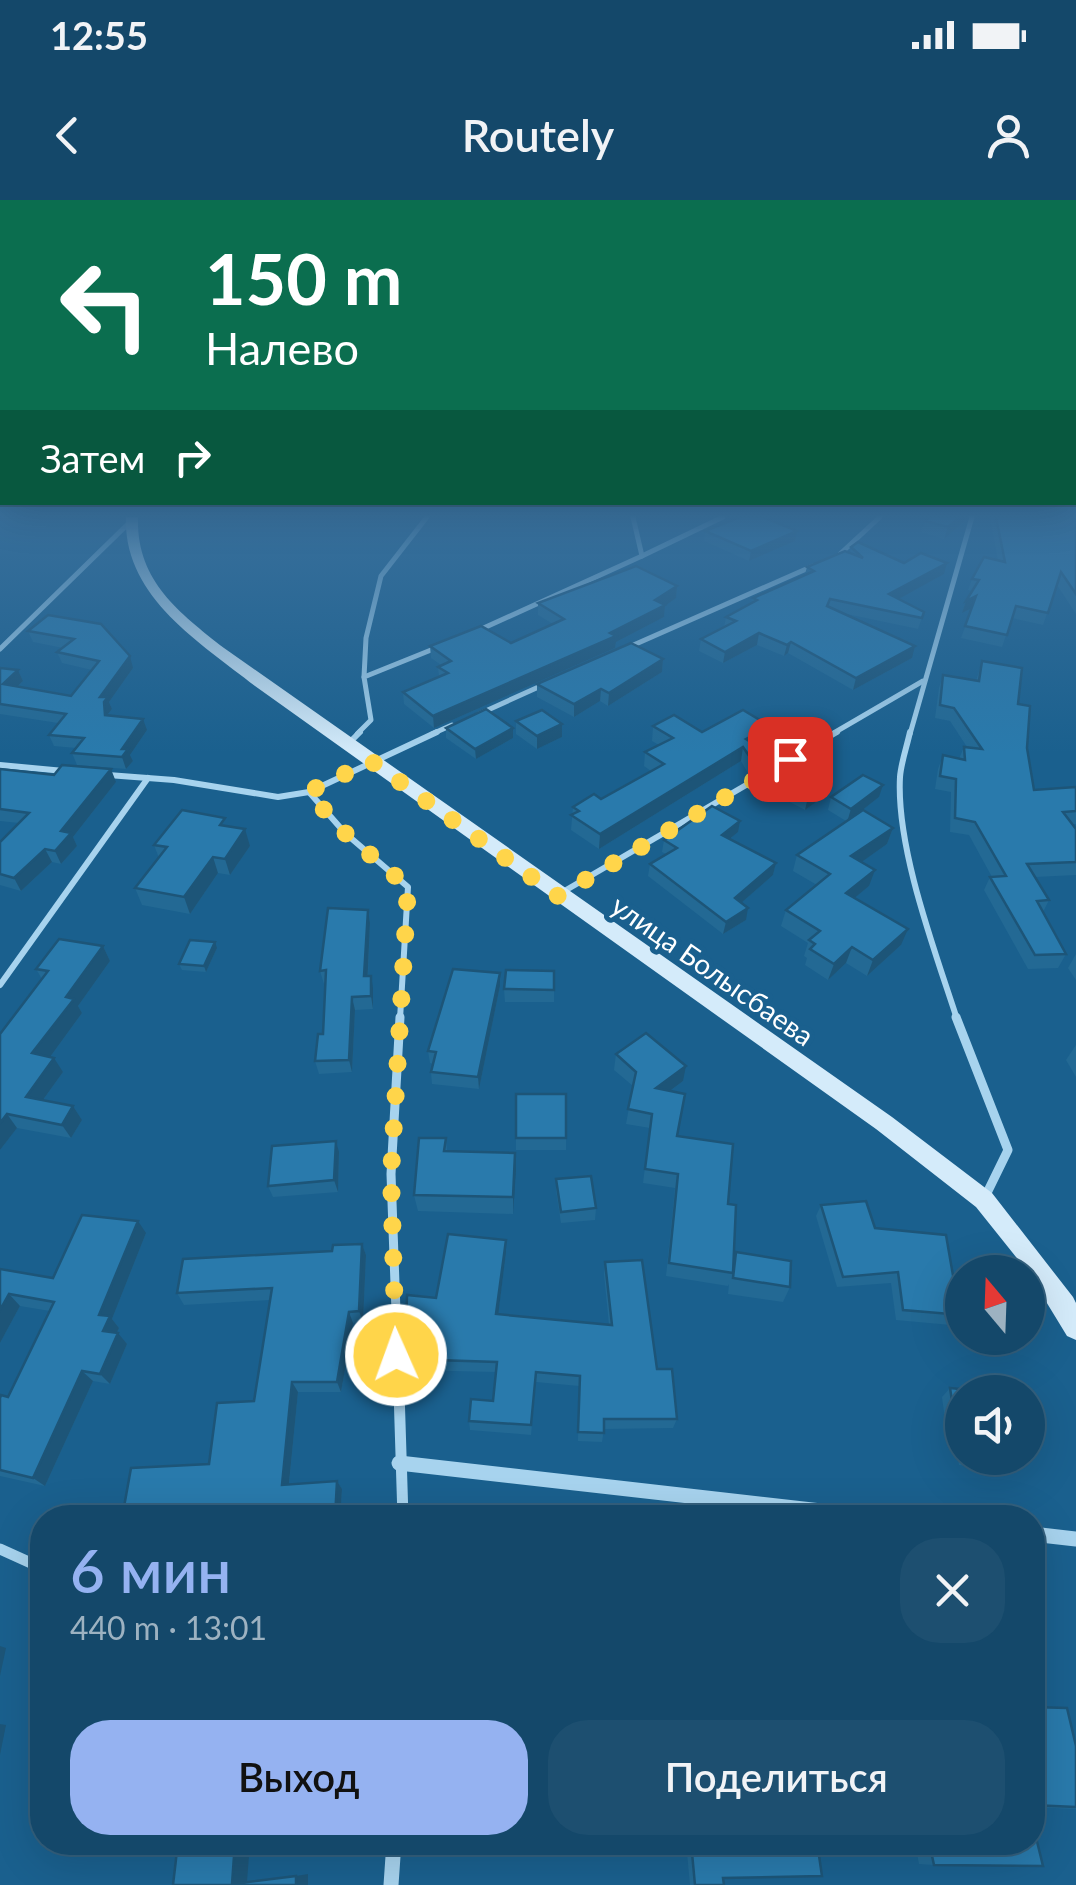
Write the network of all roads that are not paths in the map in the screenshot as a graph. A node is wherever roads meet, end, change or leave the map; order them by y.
1 (54, 596) edge
2 (158, 596) edge
3 (376, 596) edge
4 (554, 596) edge
5 (746, 596) edge
6 (949, 596) edge
7 (474, 632) edge
8 (437, 647) edge
9 (0, 649) edge
10 (618, 652) edge
11 (364, 678) junction
12 (923, 682) junction
13 (548, 683) edge
14 (477, 714) edge
15 (459, 722) edge
16 (348, 744) junction
17 (371, 761) junction
18 (0, 764) edge
19 (65, 771) edge
20 (103, 774) edge
21 (148, 778) junction
22 (308, 792) junction
23 (558, 896) junction
24 (0, 984) edge
25 (984, 1200) junction
26 (1076, 1328) edge
27 (399, 1463) junction
28 (402, 1505) edge
29 (769, 1505) edge
30 (1045, 1535) edge
31 (1076, 1539) edge
32 (0, 1549) edge
33 (30, 1563) edge
34 (393, 1855) edge
35 (391, 1885) edge

1 - 9 lane
2 - 16 street, улица Болысбаева
3 - 11 lane
4 - 7 lane
5 - 10 lane
6 - 12 lane
8 - 11 lane
11 - 16 lane
12 - 23 lane
12 - 25 lane
13 - 14 lane
15 - 17 lane
16 - 17 street, улица Болысбаева
17 - 22 lane
17 - 23 street, улица Болысбаева
18 - 19 lane
20 - 21 lane
21 - 22 lane
21 - 24 lane
22 - 27 lane
23 - 25 street, улица Болысбаева
25 - 26 street, улица Болысбаева
27 - 28 lane
27 - 29 street
30 - 31 street
32 - 33 lane
34 - 35 street

